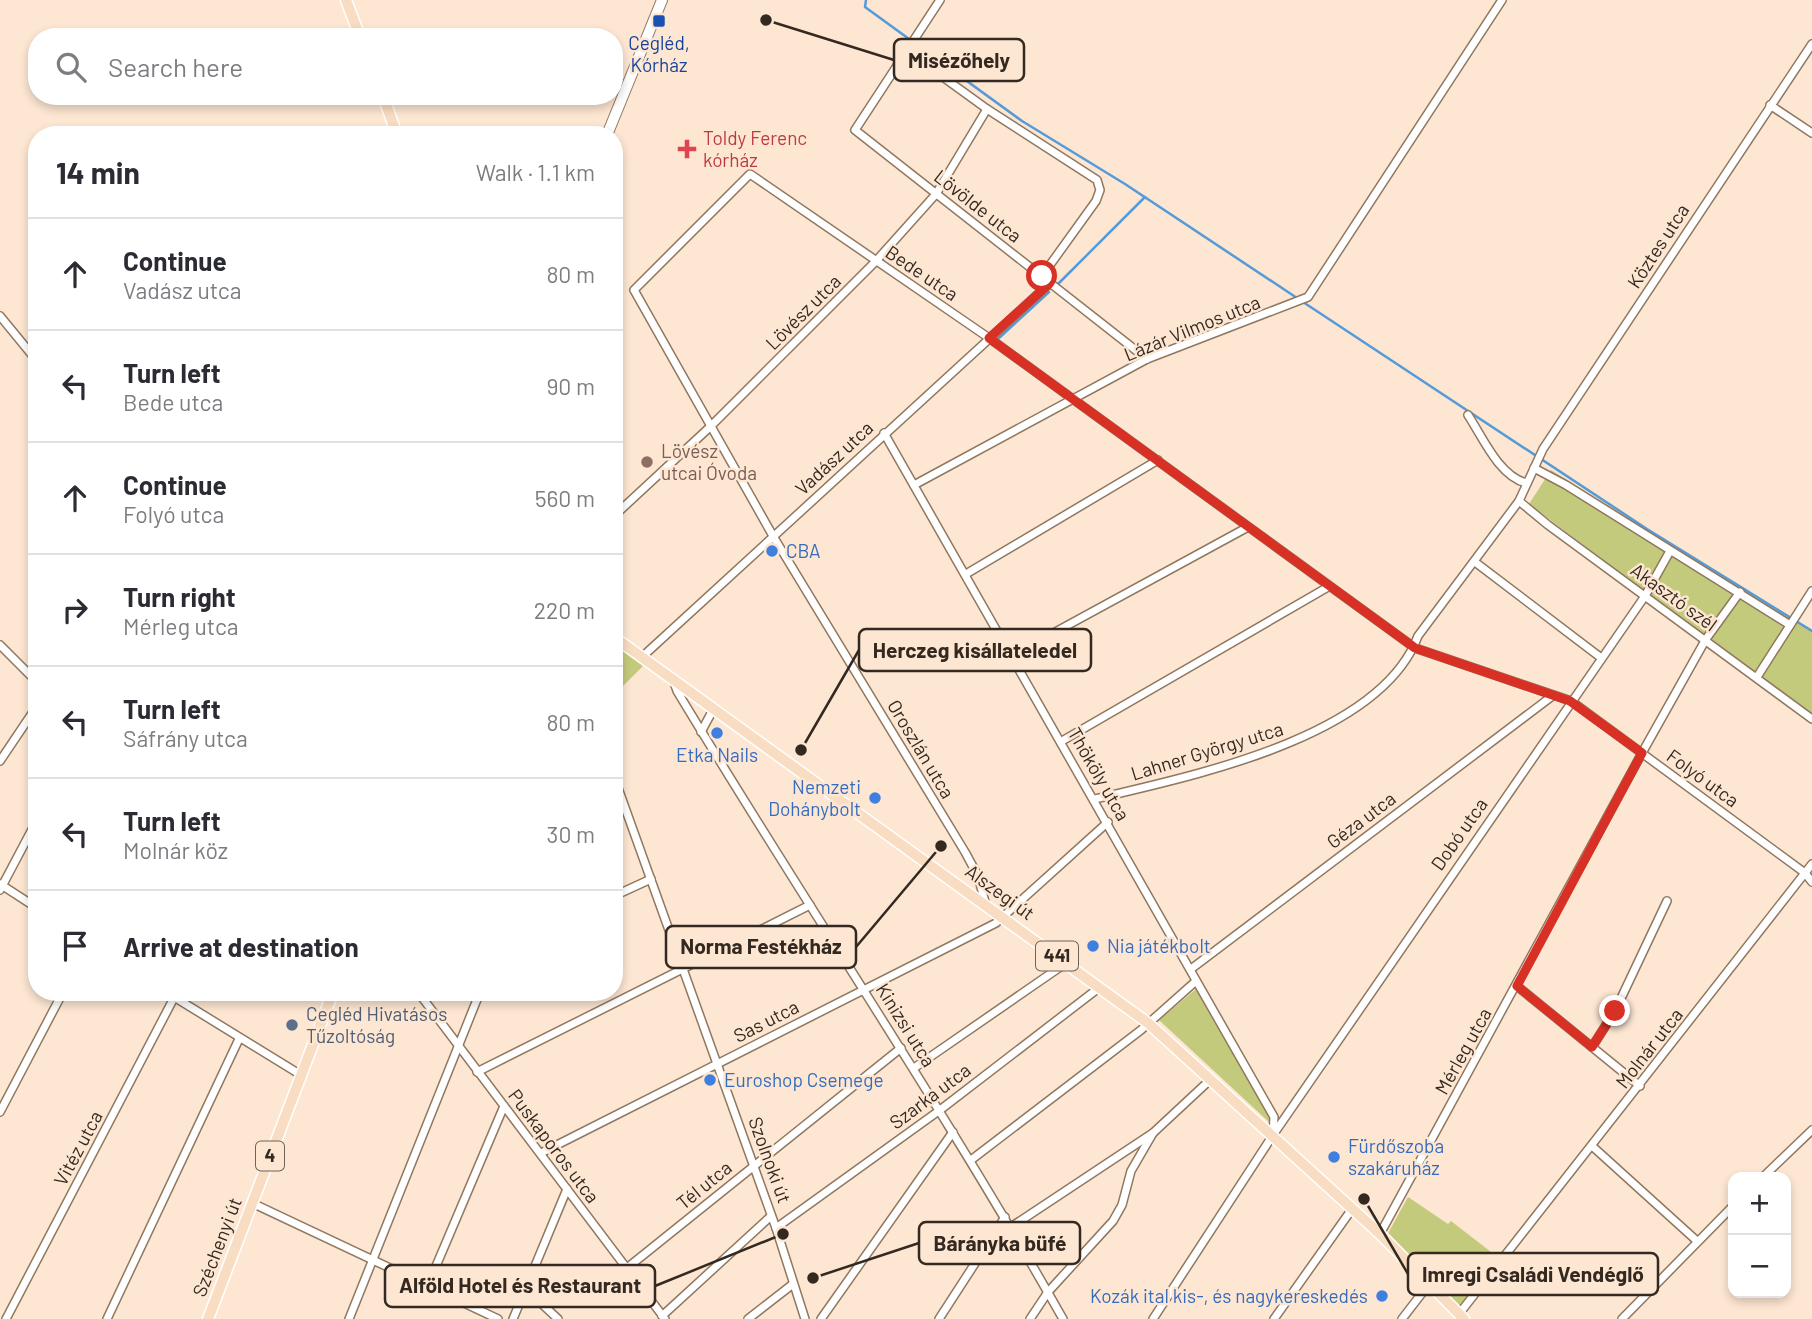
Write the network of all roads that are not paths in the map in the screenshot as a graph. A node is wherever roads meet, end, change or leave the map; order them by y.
1 (346, 0) edge
2 (662, 0) edge
3 (940, 0) edge
4 (1502, 0) edge
5 (357, 28) edge
6 (1812, 44) edge
7 (908, 49) junction
8 (623, 96) edge
9 (386, 105) edge
10 (619, 105) edge
11 (1770, 105) junction
12 (987, 109) junction
13 (394, 126) edge
14 (611, 126) edge
15 (1812, 133) edge
16 (936, 194) junction
17 (876, 261) junction
18 (1042, 276) junction
19 (1049, 284) junction
20 (634, 290) joint
21 (0, 316) edge
22 (989, 338) junction
23 (28, 349) edge
24 (1147, 359) junction
25 (1075, 400) junction
26 (1468, 415) dead end
27 (710, 426) junction
28 (884, 433) junction
29 (1158, 460) junction
30 (1534, 468) junction
31 (1526, 483) junction
32 (914, 485) junction
33 (1519, 500) junction
34 (623, 508) edge
35 (1248, 527) junction
36 (773, 536) junction
37 (1670, 551) junction
38 (1475, 562) junction
39 (966, 574) junction
40 (1328, 587) junction
41 (1812, 591) edge
42 (1740, 592) junction
43 (1645, 596) junction
44 (1793, 621) junction
45 (1706, 639) junction
46 (623, 643) edge
47 (0, 645) edge
48 (1415, 648) junction
49 (1013, 655) junction
50 (642, 657) junction
51 (1600, 657) junction
52 (28, 673) edge
53 (1757, 677) junction
54 (672, 678) junction
55 (1551, 696) junction
56 (1570, 701) junction
57 (714, 708) junction
58 (28, 719) edge
59 (1812, 719) edge
60 (701, 732) junction
61 (1062, 741) junction
62 (1642, 753) junction
63 (0, 761) edge
64 (1095, 799) junction
65 (623, 802) edge
66 (1108, 822) junction
67 (28, 837) edge
68 (1812, 864) edge
69 (1805, 873) junction
70 (651, 879) junction
71 (1812, 882) edge
72 (1, 887) edge
73 (623, 892) edge
74 (1667, 901) dead end
75 (985, 902) junction
76 (28, 903) edge
77 (810, 905) junction
78 (1004, 916) junction
79 (1066, 963) junction
80 (1191, 969) junction
81 (684, 971) junction
82 (1196, 981) junction
83 (1517, 986) junction
84 (1100, 987) junction
85 (864, 988) junction
86 (58, 1001) edge
87 (173, 1001) edge
88 (185, 1001) edge
89 (330, 1001) edge
90 (424, 1001) edge
91 (476, 1001) edge
92 (623, 1001) edge
93 (623, 1001) edge
94 (1148, 1023) junction
95 (239, 1039) junction
96 (457, 1046) junction
97 (1592, 1047) junction
98 (901, 1048) junction
99 (718, 1064) junction
100 (914, 1068) junction
101 (477, 1072) junction
102 (301, 1076) junction
103 (1211, 1079) junction
104 (1640, 1086) junction
105 (505, 1106) junction
106 (940, 1110) junction
107 (0, 1112) edge
108 (1812, 1130) edge
109 (953, 1132) junction
110 (1153, 1133) junction
111 (1273, 1135) junction
112 (1592, 1146) junction
113 (541, 1153) junction
114 (971, 1160) junction
115 (753, 1166) junction
116 (1768, 1172) edge
117 (567, 1189) junction
118 (252, 1203) junction
119 (1352, 1209) junction
120 (1728, 1211) edge
121 (771, 1216) junction
122 (1005, 1217) junction
123 (1011, 1227) junction
124 (776, 1228) junction
125 (1380, 1234) junction
126 (1697, 1241) junction
127 (372, 1259) junction
128 (627, 1268) junction
129 (793, 1284) junction
130 (1429, 1284) junction
131 (428, 1285) junction
132 (526, 1289) junction
133 (1048, 1292) junction
134 (481, 1311) junction
135 (664, 1317) edge
136 (1462, 1317) edge
137 (6, 1319) edge
138 (107, 1319) edge
139 (208, 1319) edge
140 (349, 1319) edge
141 (477, 1319) edge
142 (498, 1319) edge
143 (513, 1319) edge
144 (558, 1319) edge
145 (748, 1319) edge
146 (804, 1319) edge
147 (821, 1319) edge
148 (939, 1319) edge
149 (1030, 1319) edge
150 (1063, 1319) edge
151 (1153, 1319) edge
152 (1274, 1319) edge
153 (1402, 1319) edge
154 (1622, 1319) edge

1 - 5 main road
2 - 8 main road
3 - 7 street
4 - 24 street, Lázár Vilmos utca
6 - 11 street, Köztes utca
7 - 12 street
7 - 16 street, Lövölde utca
9 - 13 main road
10 - 14 main road
11 - 15 street
11 - 30 street, Köztes utca
12 - 16 street, Lövész utca
12 - 18 street
16 - 17 street, Lövész utca
16 - 18 street, Lövölde utca
17 - 20 street, Bede utca
17 - 22 street, Bede utca
17 - 27 street, Lövész utca
18 - 19 street, Lövölde utca
19 - 22 street, Vadász utca
19 - 24 street, Lövölde utca
20 - 27 street, Oroszlán utca
21 - 23 street
22 - 25 street, Bede utca
22 - 28 street, Vadász utca
24 - 25 street, Lázár Vilmos utca
25 - 29 street, Folyó utca
25 - 32 street, Lázár Vilmos utca
26 - 31 street
27 - 34 street, Lövész utca
27 - 36 street, Oroszlán utca
28 - 32 street, Thököly utca
28 - 36 street, Vadász utca
29 - 35 street, Folyó utca
29 - 39 street
30 - 31 street, Lahner György utca
30 - 37 street
31 - 33 street, Lahner György utca
32 - 39 street, Thököly utca
33 - 38 street, Lahner György utca
33 - 43 street, Akasztó szél
35 - 40 street, Folyó utca
35 - 49 street
36 - 50 street, Vadász utca
36 - 75 street, Oroszlán utca
37 - 42 street
37 - 43 street, Dobó utca
38 - 48 street, Lahner György utca
38 - 51 street
39 - 49 street, Thököly utca
40 - 48 street, Folyó utca
40 - 61 street
41 - 44 street
42 - 44 street
42 - 45 street, Mérleg utca
43 - 45 street, Akasztó szél
43 - 51 street, Dobó utca
44 - 53 street
45 - 53 street, Akasztó szél
45 - 62 street, Mérleg utca
46 - 50 main road, Alszegi út / 441
47 - 52 street
48 - 55 street, Folyó utca
48 - 64 street, Lahner György utca
49 - 61 street, Thököly utca
50 - 54 main road, Alszegi út / 441
51 - 56 street, Dobó utca
53 - 59 street, Akasztó szél
54 - 57 main road, Alszegi út / 441
54 - 60 street, Kinizsi utca
55 - 56 street, Folyó utca
55 - 80 street, Géza utca
56 - 62 street, Folyó utca
56 - 111 street, Dobó utca
57 - 60 street
57 - 75 main road, Alszegi út / 441
58 - 63 street
60 - 77 street, Kinizsi utca
61 - 64 street, Thököly utca
62 - 69 street, Folyó utca
62 - 83 street, Mérleg utca
64 - 66 street, Thököly utca
65 - 70 street, Szolnoki út
66 - 78 street, Sas utca
66 - 80 street, Thököly utca
67 - 72 street
68 - 69 street, Molnár utca
69 - 71 street, Folyó utca
69 - 104 street, Molnár utca
70 - 73 street
70 - 81 street, Szolnoki út
72 - 76 street
74 - 97 street
75 - 78 main road, Alszegi út / 441
77 - 81 street
77 - 85 street, Kinizsi utca
78 - 79 main road, Alszegi út / 441
78 - 85 street, Sas utca
79 - 84 main road, Alszegi út / 441
79 - 100 street
80 - 82 street, Thököly utca
81 - 93 street
81 - 99 street, Szolnoki út
82 - 94 street
82 - 111 street, Thököly utca
83 - 97 street
83 - 125 street, Mérleg utca
84 - 94 main road, Alszegi út / 441
84 - 106 street, Szarka utca
85 - 98 street, Kinizsi utca
85 - 99 street, Sas utca
86 - 107 street
87 - 137 street, Vitéz utca
88 - 95 street
89 - 102 main road, Széchenyi út / 4
90 - 96 street, Puskaporos utca
91 - 96 street
92 - 101 street
94 - 103 main road, Alszegi út / 441
94 - 114 street
95 - 102 street
95 - 138 street
96 - 101 street, Puskaporos utca
96 - 127 street
97 - 104 street
98 - 100 street, Kinizsi utca
98 - 115 street, Tél utca
99 - 113 street, Sas utca
99 - 115 street, Szolnoki út
100 - 106 street, Kinizsi utca
101 - 105 street, Puskaporos utca
102 - 118 main road, Széchenyi út / 4
103 - 110 street
103 - 111 main road, Alszegi út / 441
104 - 112 street, Molnár utca
105 - 113 street, Puskaporos utca
105 - 131 street
106 - 109 street, Kinizsi utca
106 - 124 street, Szarka utca
108 - 116 street
109 - 114 street, Kinizsi utca
109 - 147 street
110 - 123 street
110 - 133 street
111 - 119 main road, Alszegi út / 441
111 - 151 street, Dobó utca
112 - 126 street
112 - 136 street, Molnár utca
113 - 117 street, Puskaporos utca
114 - 122 street, Kinizsi utca
115 - 121 street, Szolnoki út
115 - 128 street, Tél utca
117 - 128 street, Puskaporos utca
117 - 132 street
118 - 127 street
118 - 139 main road, Széchenyi út / 4
119 - 125 main road, Alszegi út / 441
119 - 152 street
120 - 126 street
121 - 124 street, Szolnoki út
121 - 135 street
122 - 123 street, Kinizsi utca
122 - 148 street
123 - 133 street, Kinizsi utca
124 - 129 street, Szolnoki út
125 - 130 main road, Alszegi út / 441
126 - 154 street
127 - 131 street
127 - 140 street
128 - 135 street, Puskaporos utca
129 - 145 street
129 - 146 street, Szolnoki út
130 - 136 main road, Alszegi út / 441
130 - 153 street
131 - 134 street
132 - 143 street
132 - 144 street
133 - 149 street
133 - 150 street, Kinizsi utca
134 - 141 street
134 - 142 street

